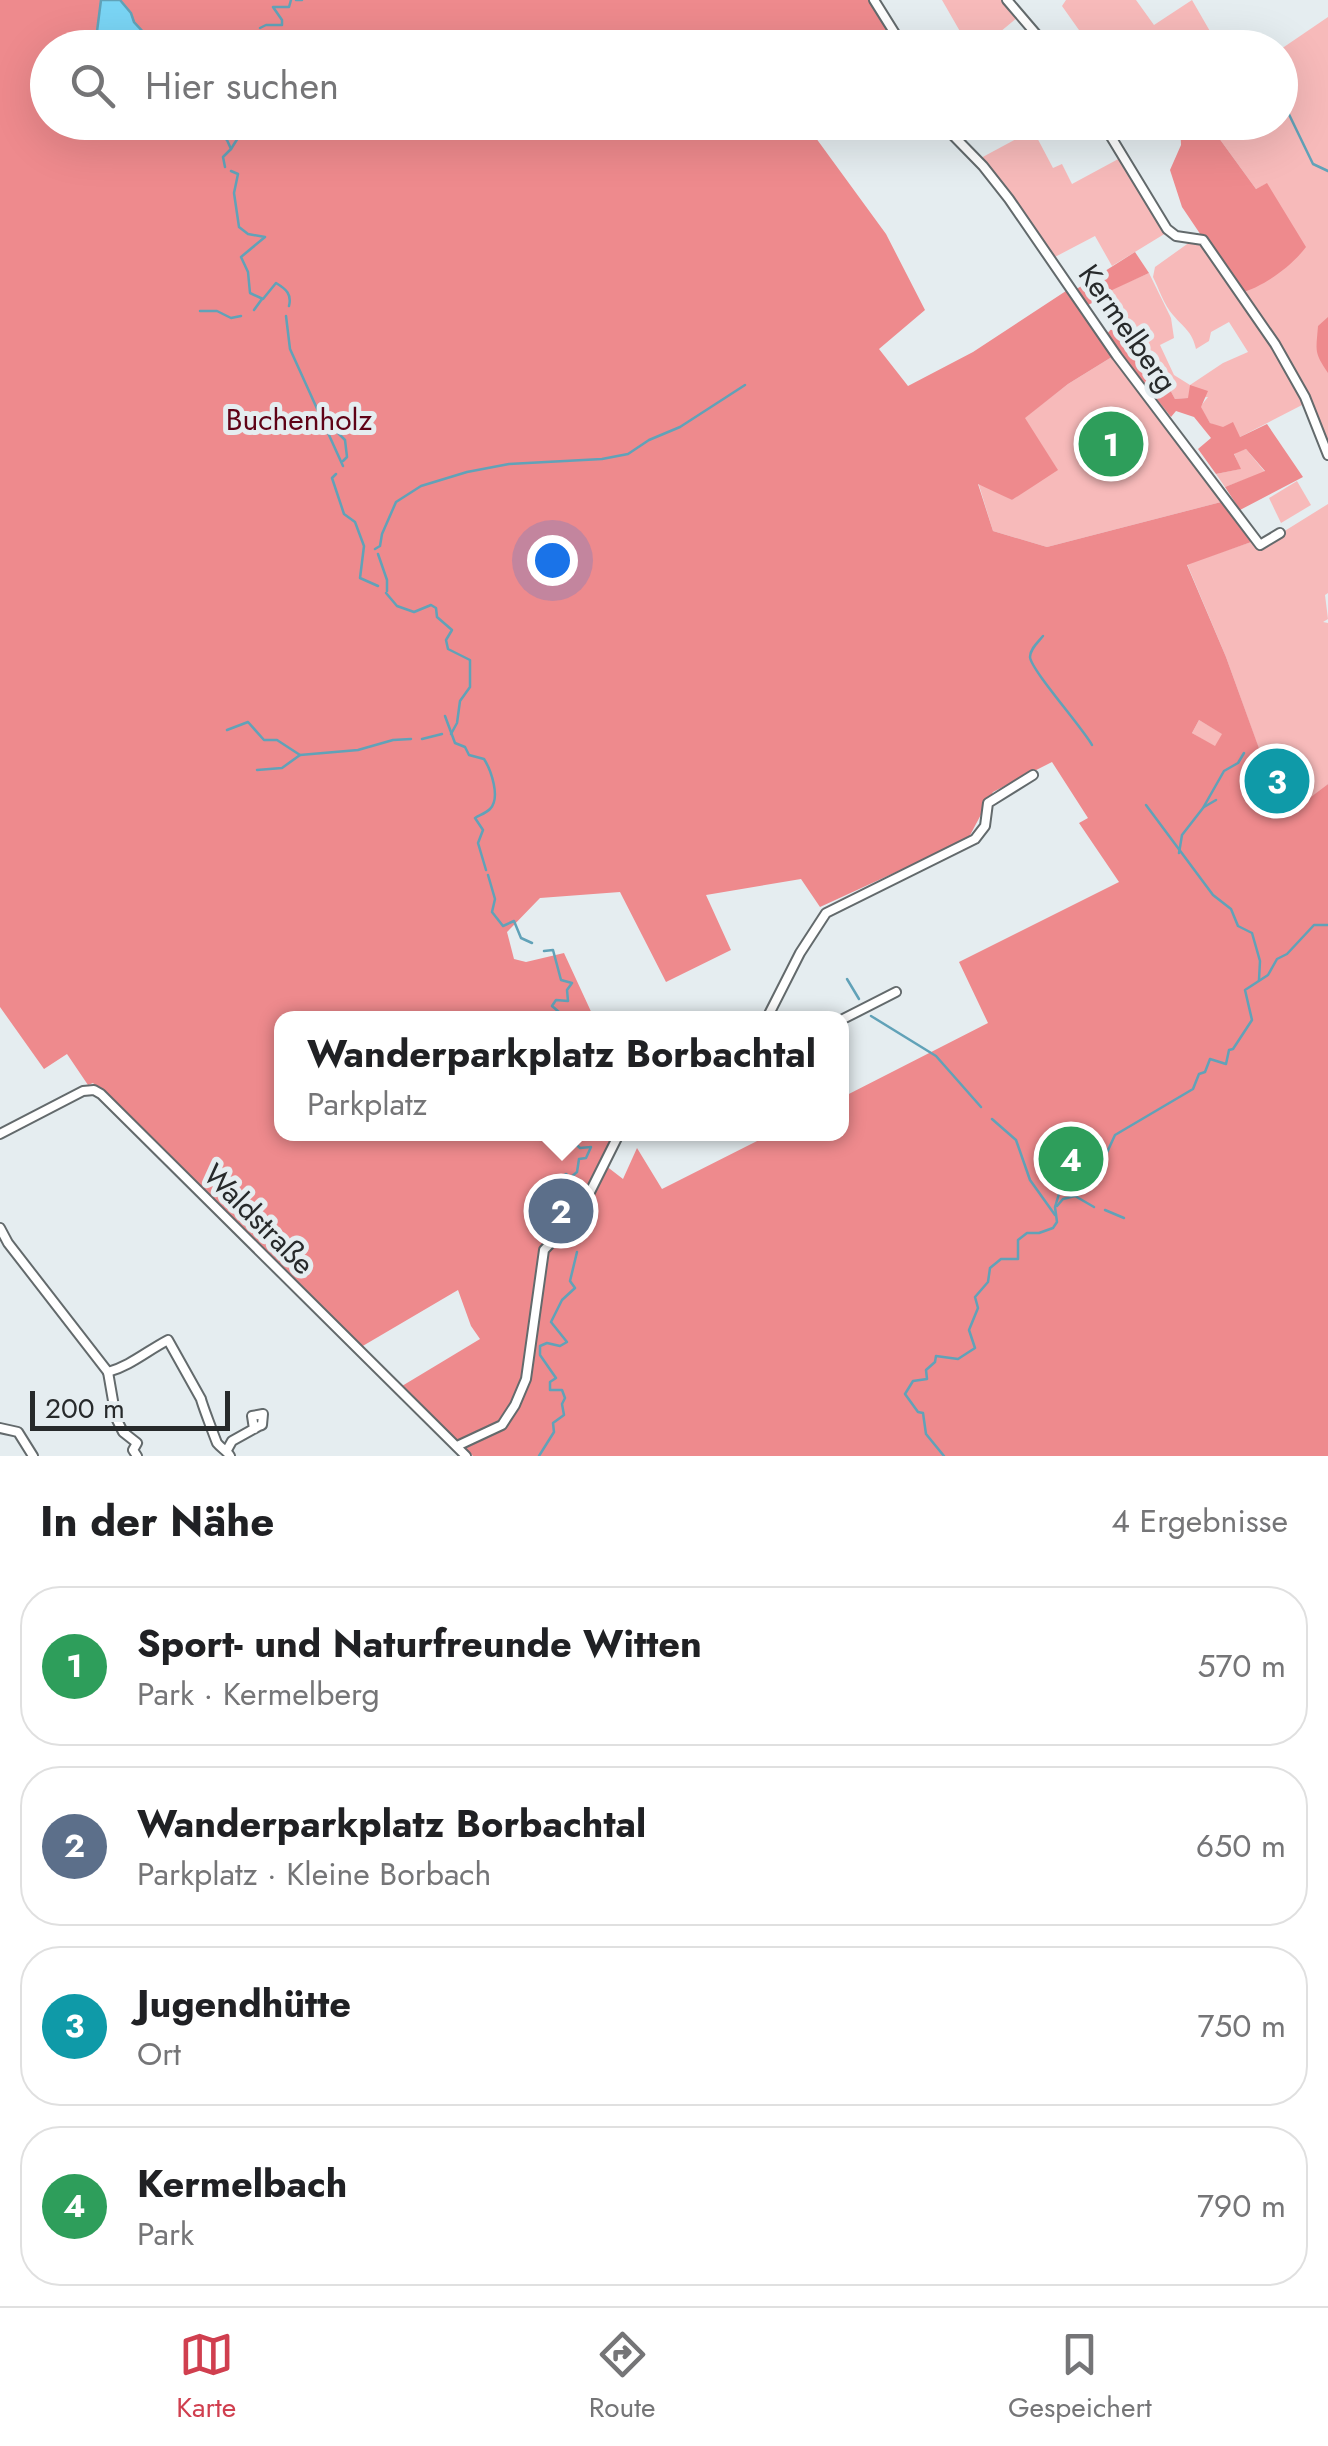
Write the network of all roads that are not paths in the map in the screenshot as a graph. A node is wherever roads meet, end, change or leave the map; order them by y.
1 (874, 0) edge
2 (1008, 0) edge
3 (893, 30) edge
4 (1033, 30) edge
5 (957, 140) edge
6 (1114, 140) edge
7 (1328, 455) edge
8 (1280, 533) dead end
9 (1033, 775) dead end
10 (896, 992) dead end
11 (771, 1011) edge
12 (849, 1016) edge
13 (0, 1134) edge
14 (616, 1141) edge
15 (0, 1228) edge
16 (108, 1372) junction
17 (0, 1428) edge
18 (254, 1430) dead end
19 (457, 1446) junction
20 (229, 1453) edge
21 (33, 1456) edge
22 (137, 1456) edge
23 (466, 1456) edge

1 - 3 street
2 - 4 street
5 - 8 street, Kermelberg
6 - 7 street
9 - 11 street
10 - 12 street
13 - 19 street, Waldstraße
14 - 19 street
15 - 16 street
16 - 20 street
16 - 22 street
17 - 21 street
18 - 20 street
19 - 23 street, Waldstraße

